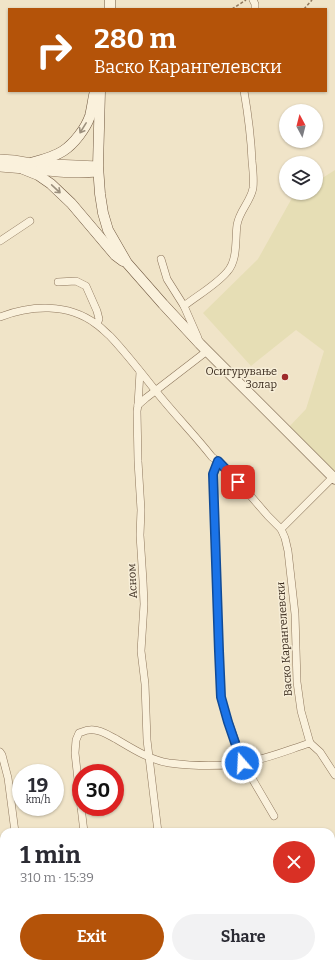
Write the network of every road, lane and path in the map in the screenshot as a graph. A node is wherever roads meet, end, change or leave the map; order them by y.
1 (246, 0) edge
2 (312, 0) edge
3 (234, 8) edge
4 (305, 8) edge
5 (95, 92) edge
6 (100, 92) edge
7 (244, 92) edge
8 (0, 159) edge
9 (0, 166) edge
10 (27, 166) junction
11 (98, 170) junction
12 (30, 220) dead end
13 (0, 241) edge
14 (161, 259) dead end
15 (127, 263) junction
16 (58, 282) dead end
17 (184, 306) junction
18 (0, 317) edge
19 (97, 324) junction
20 (203, 347) junction
21 (140, 372) junction
22 (155, 391) junction
23 (138, 405) junction
24 (218, 461) junction
25 (334, 478) edge
26 (281, 529) junction
27 (310, 743) junction
28 (0, 752) edge
29 (149, 757) junction
30 (242, 763) junction
31 (76, 764) edge
32 (335, 775) edge
33 (82, 816) edge
34 (274, 816) dead end
35 (14, 828) edge
36 (84, 828) edge
37 (158, 828) edge

1 - 3 path
2 - 4 path
5 -> 10 main road
6 - 11 main road
7 - 17 street
8 - 10 street
9 - 10 street
10 - 11 street
10 -> 15 main road
11 - 15 main road
12 - 13 street
14 - 17 street
15 - 20 main road
16 - 19 street
17 - 20 street
18 - 19 street, Васко Карангелевски
19 - 21 street, Васко Карангелевски
20 - 22 street
20 - 25 main road
21 - 22 street, Васко Карангелевски
21 - 23 street, Асном
22 - 23 street
22 - 24 street, Васко Карангелевски
23 - 29 street, Асном
24 - 26 street, Васко Карангелевски
24 - 30 street
25 - 26 street
26 - 27 street, Васко Карангелевски
27 - 30 street
27 - 32 street
28 - 35 street
29 - 30 street
29 - 31 street
29 - 37 street, Асном
30 - 34 street
33 - 36 street

